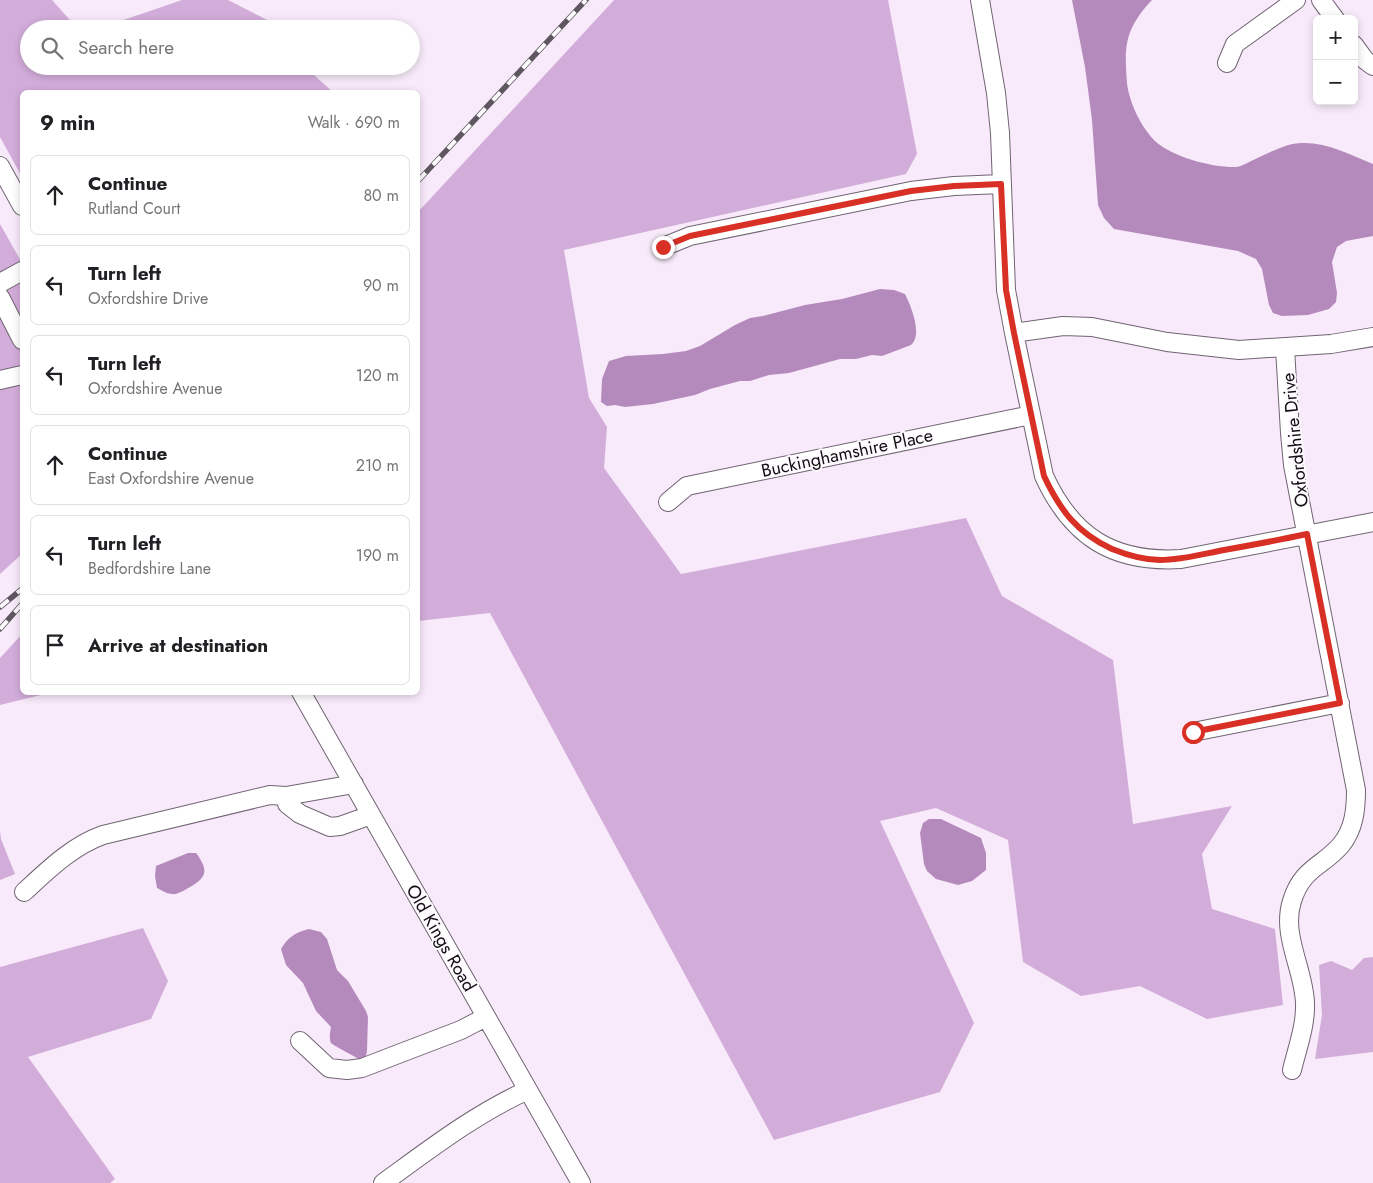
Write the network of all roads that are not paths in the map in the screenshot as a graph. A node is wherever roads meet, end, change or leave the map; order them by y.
1 (980, 0) edge
2 (1296, 0) edge
3 (1321, 0) edge
4 (1332, 15) edge
5 (1358, 50) edge
6 (1227, 63) dead end
7 (1373, 66) edge
8 (0, 166) edge
9 (1001, 184) junction
10 (20, 202) edge
11 (663, 247) dead end
12 (20, 272) edge
13 (0, 283) edge
14 (0, 297) edge
15 (1014, 333) junction
16 (20, 336) edge
17 (1373, 337) edge
18 (1285, 348) junction
19 (20, 375) edge
20 (0, 380) edge
21 (1031, 415) junction
22 (668, 502) dead end
23 (1373, 522) edge
24 (1307, 534) junction
25 (303, 695) edge
26 (1340, 703) junction
27 (1193, 732) dead end
28 (354, 784) junction
29 (286, 796) junction
30 (371, 815) junction
31 (24, 892) dead end
32 (486, 1017) junction
33 (300, 1041) dead end
34 (1292, 1070) dead end
35 (528, 1090) junction
36 (383, 1183) edge
37 (581, 1183) edge

1 - 9 street
2 - 6 street
3 - 4 street
5 - 7 street
8 - 10 street
9 - 11 street
9 - 15 street
12 - 13 street
14 - 16 street
15 - 18 street
15 - 21 street
17 - 18 street
18 - 24 street, Oxfordshire Drive
19 - 20 street
21 - 22 street, Buckinghamshire Place
21 - 24 street
23 - 24 street
24 - 26 street, Oxfordshire Drive
25 - 28 street, Old Kings Road
26 - 27 street
26 - 34 street, Oxfordshire Drive
28 - 29 street
28 - 30 street, Old Kings Road
29 - 30 street
29 - 31 street
30 - 32 street, Old Kings Road
32 - 33 street
32 - 35 street, Old Kings Road
35 - 36 street
35 - 37 street, Old Kings Road

